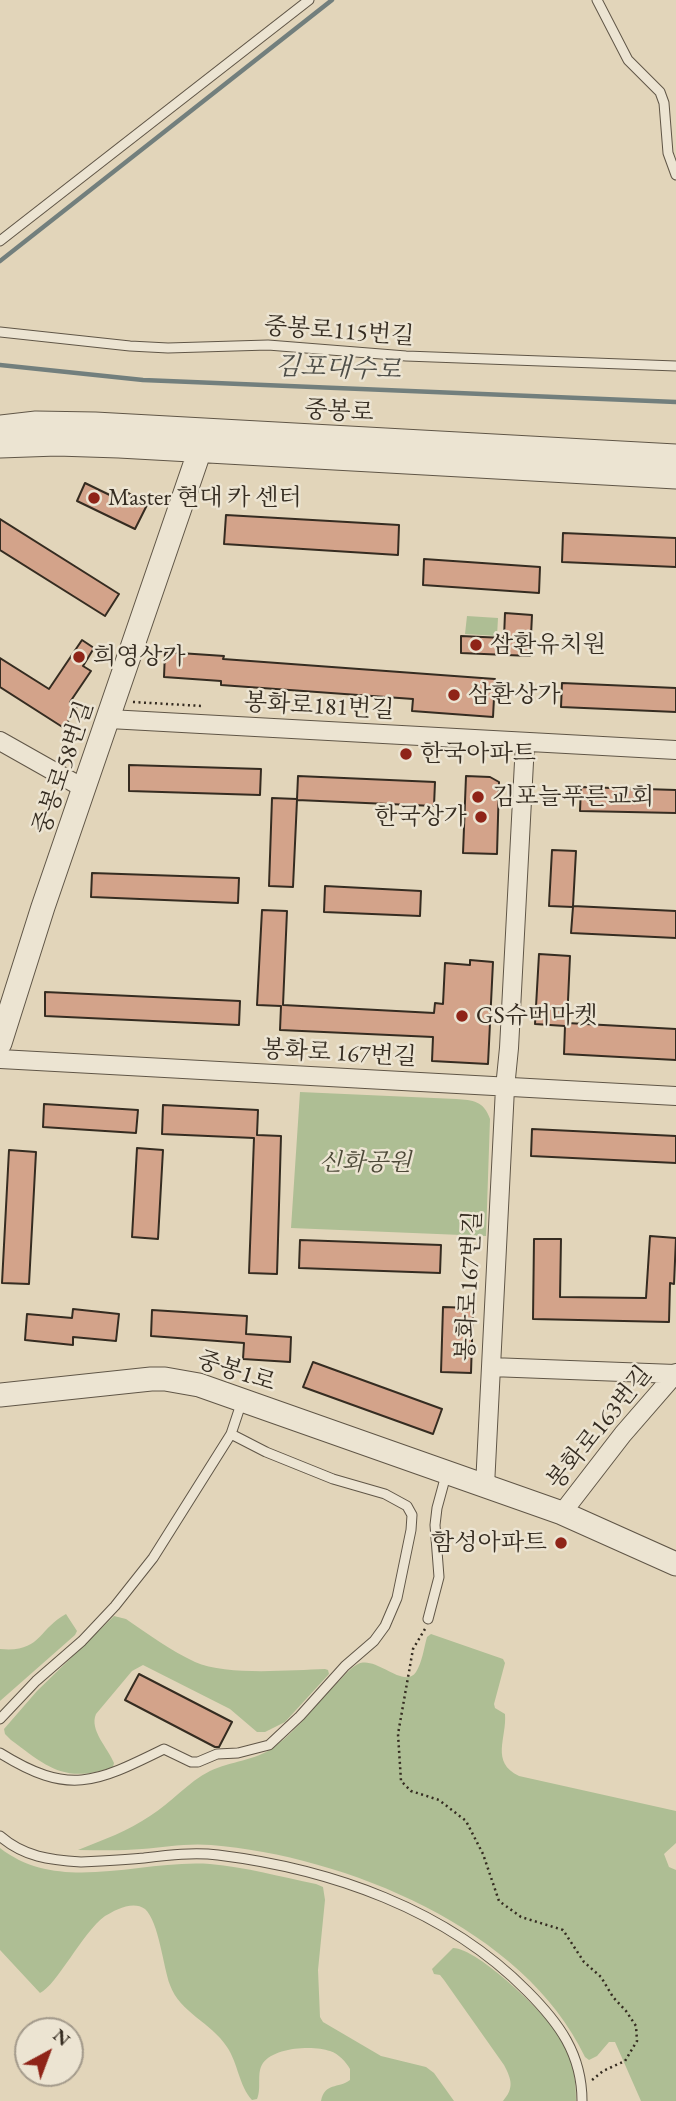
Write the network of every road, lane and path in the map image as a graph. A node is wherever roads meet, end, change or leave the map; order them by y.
1 (309, 0) edge
2 (597, 0) edge
3 (676, 175) edge
4 (0, 241) edge
5 (0, 332) edge
6 (676, 366) edge
7 (0, 427) edge
8 (204, 441) junction
9 (0, 446) edge
10 (676, 456) edge
11 (676, 477) edge
12 (109, 719) junction
13 (0, 741) edge
14 (525, 743) junction
15 (676, 750) edge
16 (85, 789) junction
17 (0, 1043) edge
18 (0, 1059) edge
19 (505, 1088) junction
20 (676, 1096) edge
21 (491, 1367) junction
22 (676, 1373) edge
23 (0, 1395) edge
24 (242, 1401) junction
25 (231, 1434) junction
26 (447, 1473) junction
27 (485, 1486) junction
28 (562, 1513) junction
29 (676, 1564) edge
30 (428, 1619) joint
31 (0, 1719) edge
32 (0, 1753) edge
33 (0, 1836) edge
34 (590, 2082) dead end
35 (582, 2101) edge

1 - 4 lane
2 - 3 lane
5 - 6 lane, 중봉로115번길
7 - 8 street, 중봉로
8 - 9 street, 중봉로
8 - 10 street, 중봉로
8 - 11 street, 중봉로
8 - 12 street, 중봉로58번길
12 - 14 street, 봉화로181번길
12 - 16 street, 중봉로58번길
13 - 16 street
14 - 15 street, 봉화로181번길
14 - 19 street
16 - 17 street, 중봉로58번길
18 - 19 street, 봉화로 167번길
19 - 20 street, 봉화로 167번길
19 - 21 street, 봉화로167번길
21 - 22 street
21 - 27 street, 봉화로167번길
22 - 28 street, 봉화로163번길
23 - 24 street, 중봉1로
24 - 25 lane
24 - 26 street, 중봉1로
25 - 31 lane
25 - 32 lane
26 - 27 street, 중봉1로
26 - 30 lane
27 - 28 street, 중봉1로
28 - 29 street, 중봉1로
30 - 34 path
33 - 35 lane

